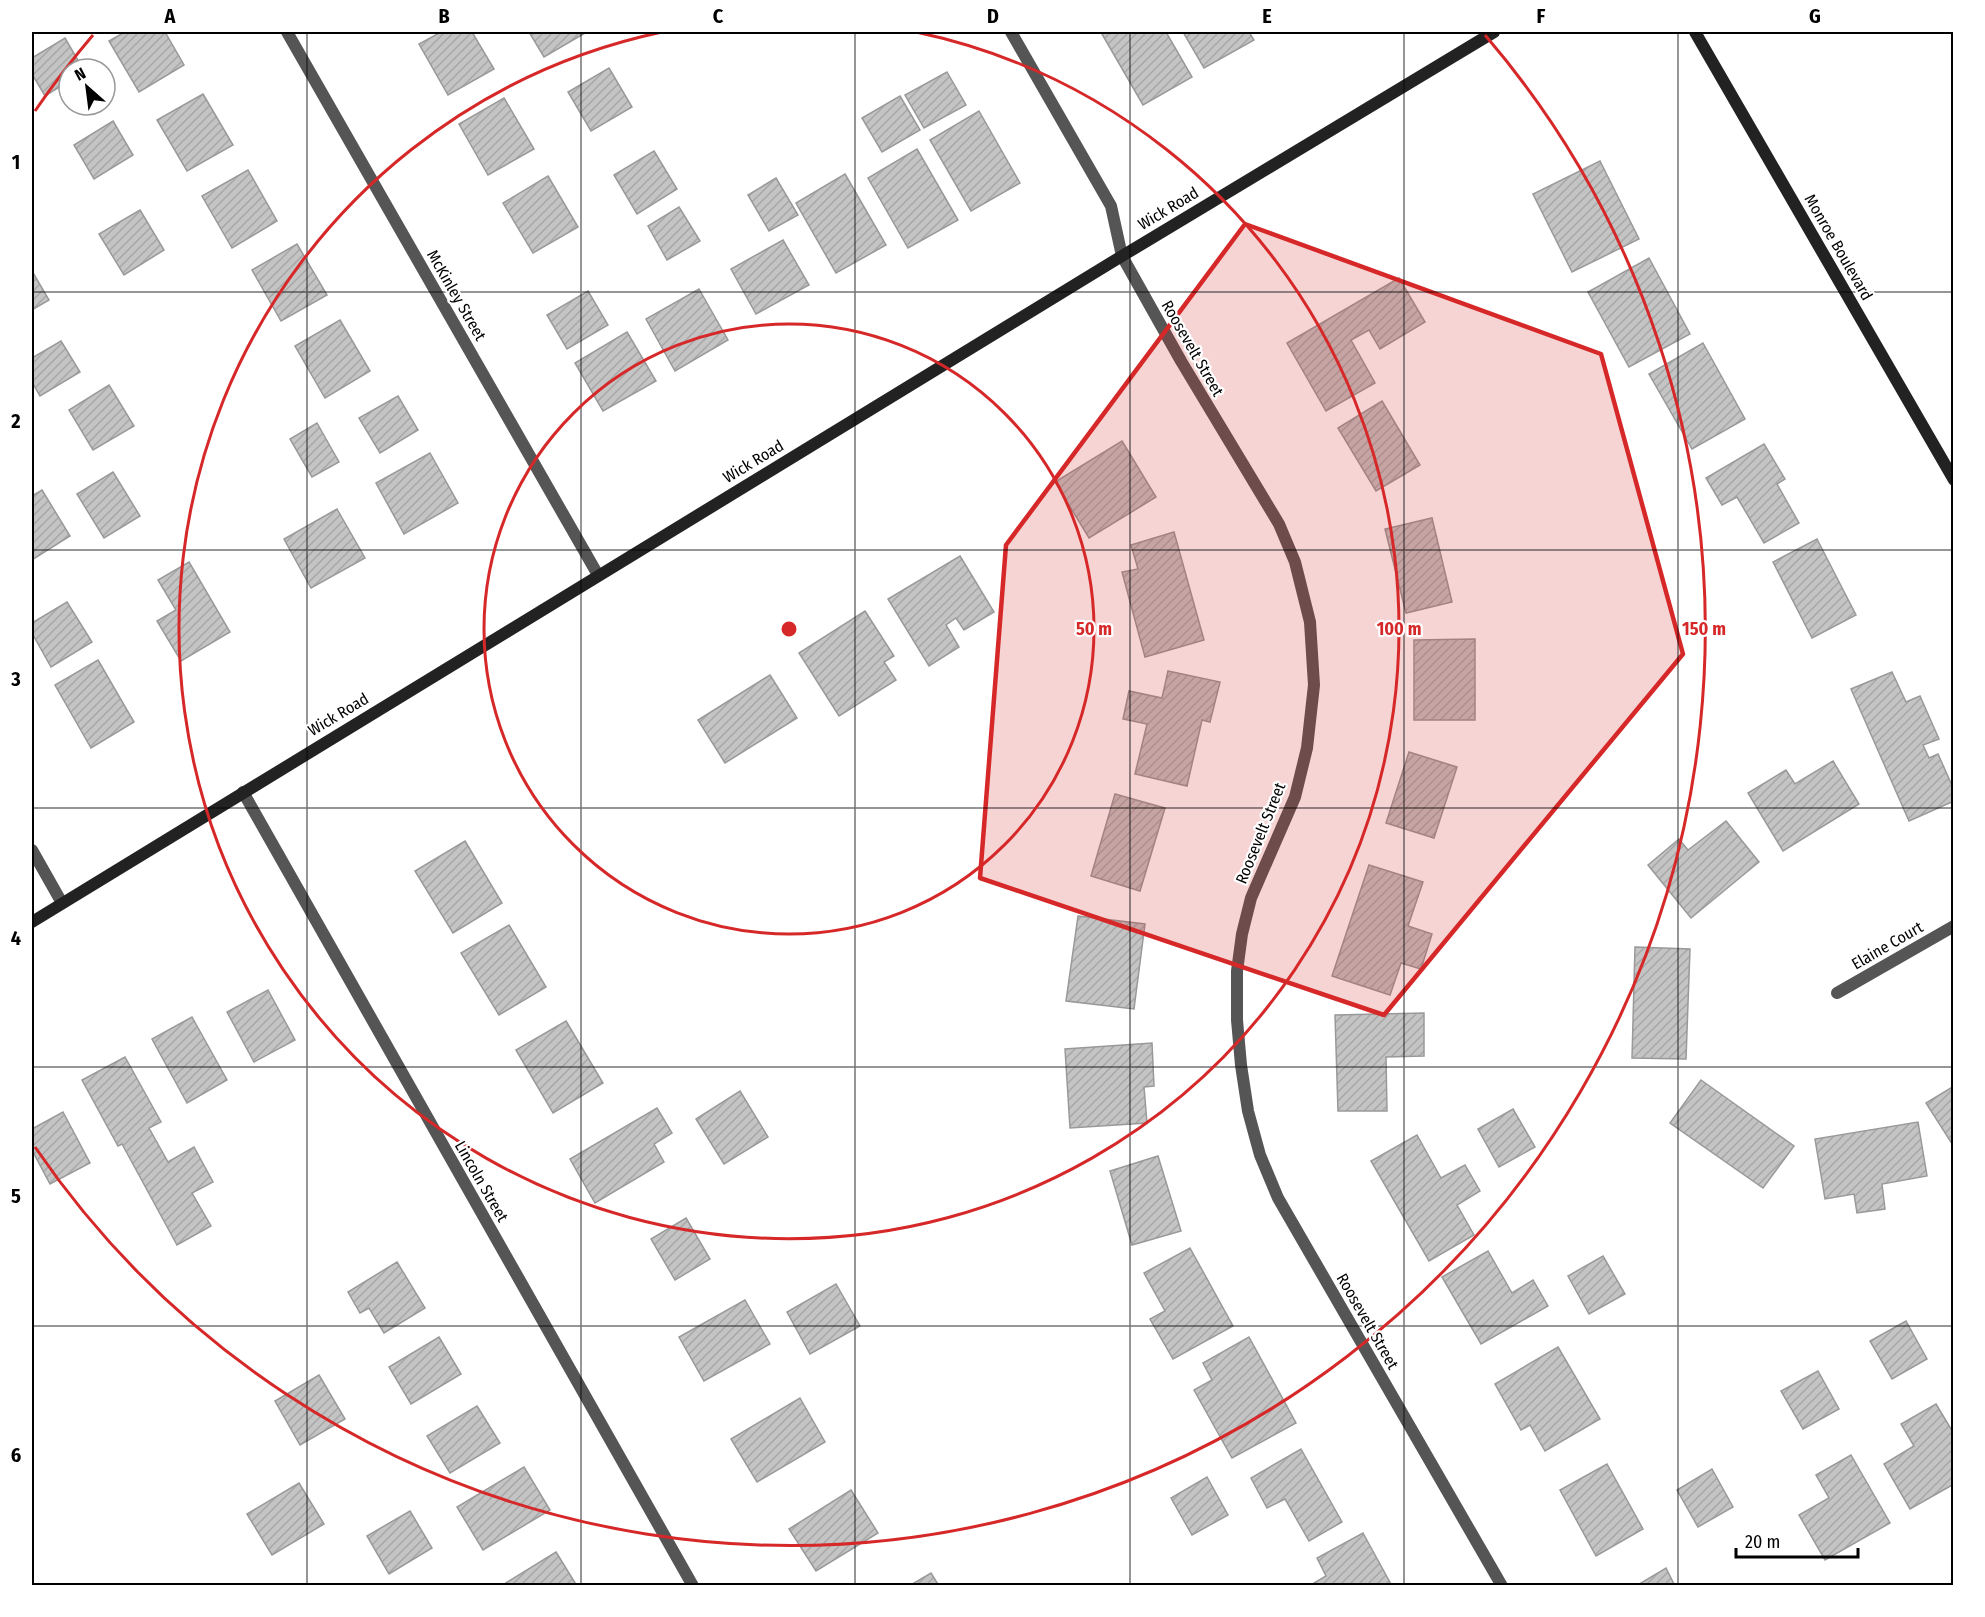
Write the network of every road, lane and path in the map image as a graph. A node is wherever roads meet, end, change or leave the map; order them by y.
1 (287, 32) edge
2 (1011, 32) edge
3 (1494, 32) edge
4 (1695, 32) edge
5 (1122, 256) junction
6 (1953, 480) edge
7 (598, 575) junction
8 (243, 792) junction
9 (32, 850) edge
10 (62, 903) junction
11 (32, 922) edge
12 (1953, 926) edge
13 (1837, 993) dead end
14 (693, 1586) edge
15 (1502, 1586) edge

1 - 7 street, McKinley Street
2 - 5 street, Roosevelt Street
3 - 5 street, Wick Road
4 - 6 street, Monroe Boulevard
5 - 7 street, Wick Road
5 - 15 street, Roosevelt Street
7 - 8 street, Wick Road
8 - 10 street, Wick Road
8 - 14 street, Lincoln Street
9 - 10 street
10 - 11 street, Wick Road
12 - 13 street, Elaine Court

